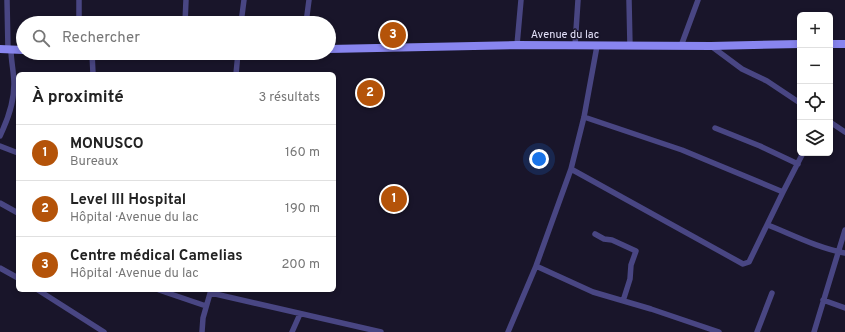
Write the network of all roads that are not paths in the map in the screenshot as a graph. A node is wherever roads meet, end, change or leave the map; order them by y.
1 (7, 0) edge
2 (79, 0) edge
3 (186, 0) edge
4 (244, 0) edge
5 (309, 0) edge
6 (522, 0) edge
7 (578, 0) edge
8 (629, 0) edge
9 (698, 0) edge
10 (79, 16) edge
11 (186, 16) edge
12 (242, 16) edge
13 (307, 16) edge
14 (797, 44) edge
15 (833, 44) edge
16 (845, 44) edge
17 (517, 45) junction
18 (575, 46) junction
19 (596, 46) junction
20 (630, 46) junction
21 (681, 46) junction
22 (711, 46) junction
23 (336, 49) edge
24 (6, 50) edge
25 (92, 60) edge
26 (237, 60) edge
27 (93, 72) edge
28 (236, 72) edge
29 (797, 101) edge
30 (11, 110) junction
31 (16, 110) edge
32 (584, 117) junction
33 (833, 124) edge
34 (715, 128) dead end
35 (845, 132) edge
36 (0, 136) edge
37 (0, 146) edge
38 (16, 152) edge
39 (802, 156) edge
40 (798, 164) junction
41 (571, 169) junction
42 (782, 192) junction
43 (0, 203) edge
44 (16, 212) edge
45 (768, 225) junction
46 (845, 230) edge
47 (595, 234) dead end
48 (838, 251) junction
49 (845, 253) edge
50 (536, 266) junction
51 (0, 268) edge
52 (16, 277) edge
53 (41, 292) edge
54 (165, 292) edge
55 (211, 292) edge
56 (215, 292) edge
57 (772, 293) dead end
58 (823, 300) junction
59 (623, 301) junction
60 (206, 306) junction
61 (845, 308) edge
62 (300, 314) junction
63 (104, 332) edge
64 (202, 332) edge
65 (292, 332) edge
66 (380, 332) edge
67 (508, 332) edge
68 (719, 332) edge
69 (757, 332) edge
70 (814, 332) edge

1 - 24 street
2 - 10 street
3 - 11 street
4 - 12 street
5 - 13 street
6 - 17 street
7 - 18 street
8 - 20 street
9 - 21 street
14 - 22 main road, Avenue du lac
15 - 16 main road
17 - 18 main road, Avenue du lac
17 - 23 main road, Avenue du lac
18 - 19 main road, Avenue du lac
19 - 20 main road, Avenue du lac
19 - 32 street
20 - 21 main road, Avenue du lac
21 - 22 main road, Avenue du lac
22 - 29 street
24 - 30 street
25 - 27 street
26 - 28 street
30 - 31 street
30 - 36 street
32 - 41 street
32 - 42 street
33 - 35 street
34 - 40 street
37 - 38 street
39 - 40 street
40 - 42 street
41 - 45 street
41 - 50 street
42 - 45 street
43 - 44 street
45 - 48 street
46 - 48 street
47 - 59 street
48 - 49 street
48 - 58 street
50 - 59 street
50 - 67 street
51 - 52 street
53 - 63 street
54 - 60 street
55 - 60 street
56 - 62 street
57 - 69 street
58 - 61 street
58 - 70 street
59 - 68 street
60 - 64 street
62 - 65 street
62 - 66 street

